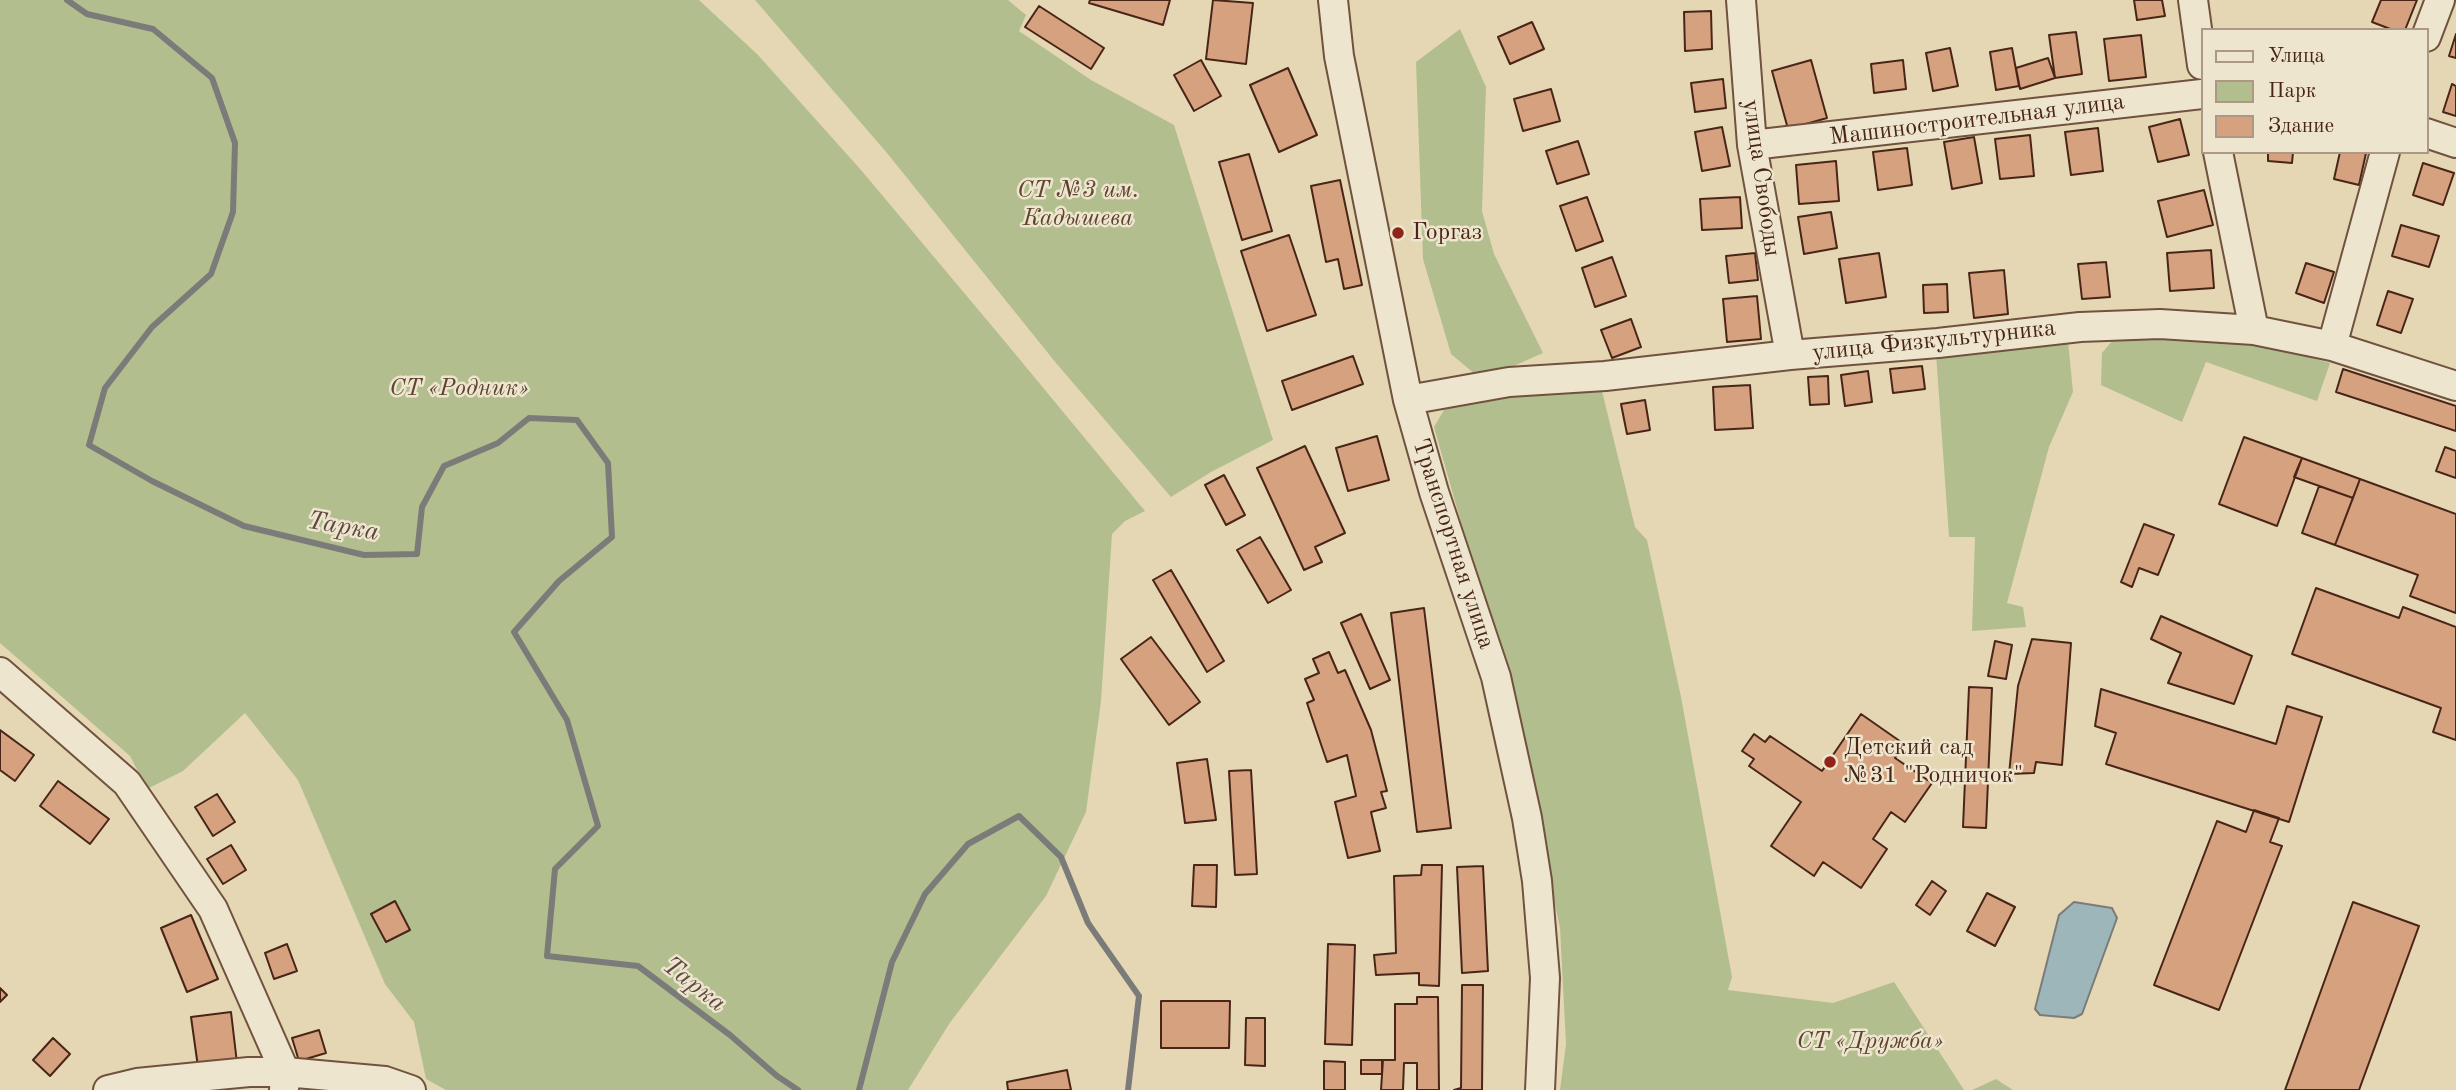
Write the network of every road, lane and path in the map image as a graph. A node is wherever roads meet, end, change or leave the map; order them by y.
1 (1333, 0) edge
2 (1741, 0) edge
3 (2193, 0) edge
4 (2441, 0) edge
5 (2428, 32) edge
6 (2200, 51) edge
7 (2200, 94) edge
8 (2428, 134) edge
9 (2456, 143) edge
10 (1752, 145) junction
11 (2218, 154) edge
12 (2384, 154) edge
13 (2255, 330) junction
14 (2332, 346) junction
15 (1790, 355) junction
16 (2456, 386) edge
17 (1408, 400) junction
18 (0, 672) edge
19 (284, 1081) edge
20 (108, 1090) edge
21 (411, 1090) edge
22 (1540, 1090) edge

1 - 17 street, Транспортная улица
2 - 10 street, улица Свободы
3 - 6 street
4 - 5 street
7 - 10 street, Машиностроительная улица
8 - 9 street
10 - 15 street, улица Свободы
11 - 13 street
12 - 14 street
13 - 14 street, улица Физкультурника
13 - 15 street, улица Физкультурника
14 - 16 street, улица Физкультурника
15 - 17 street, улица Физкультурника
17 - 22 street, Транспортная улица
18 - 19 street
19 - 20 street
19 - 21 street

